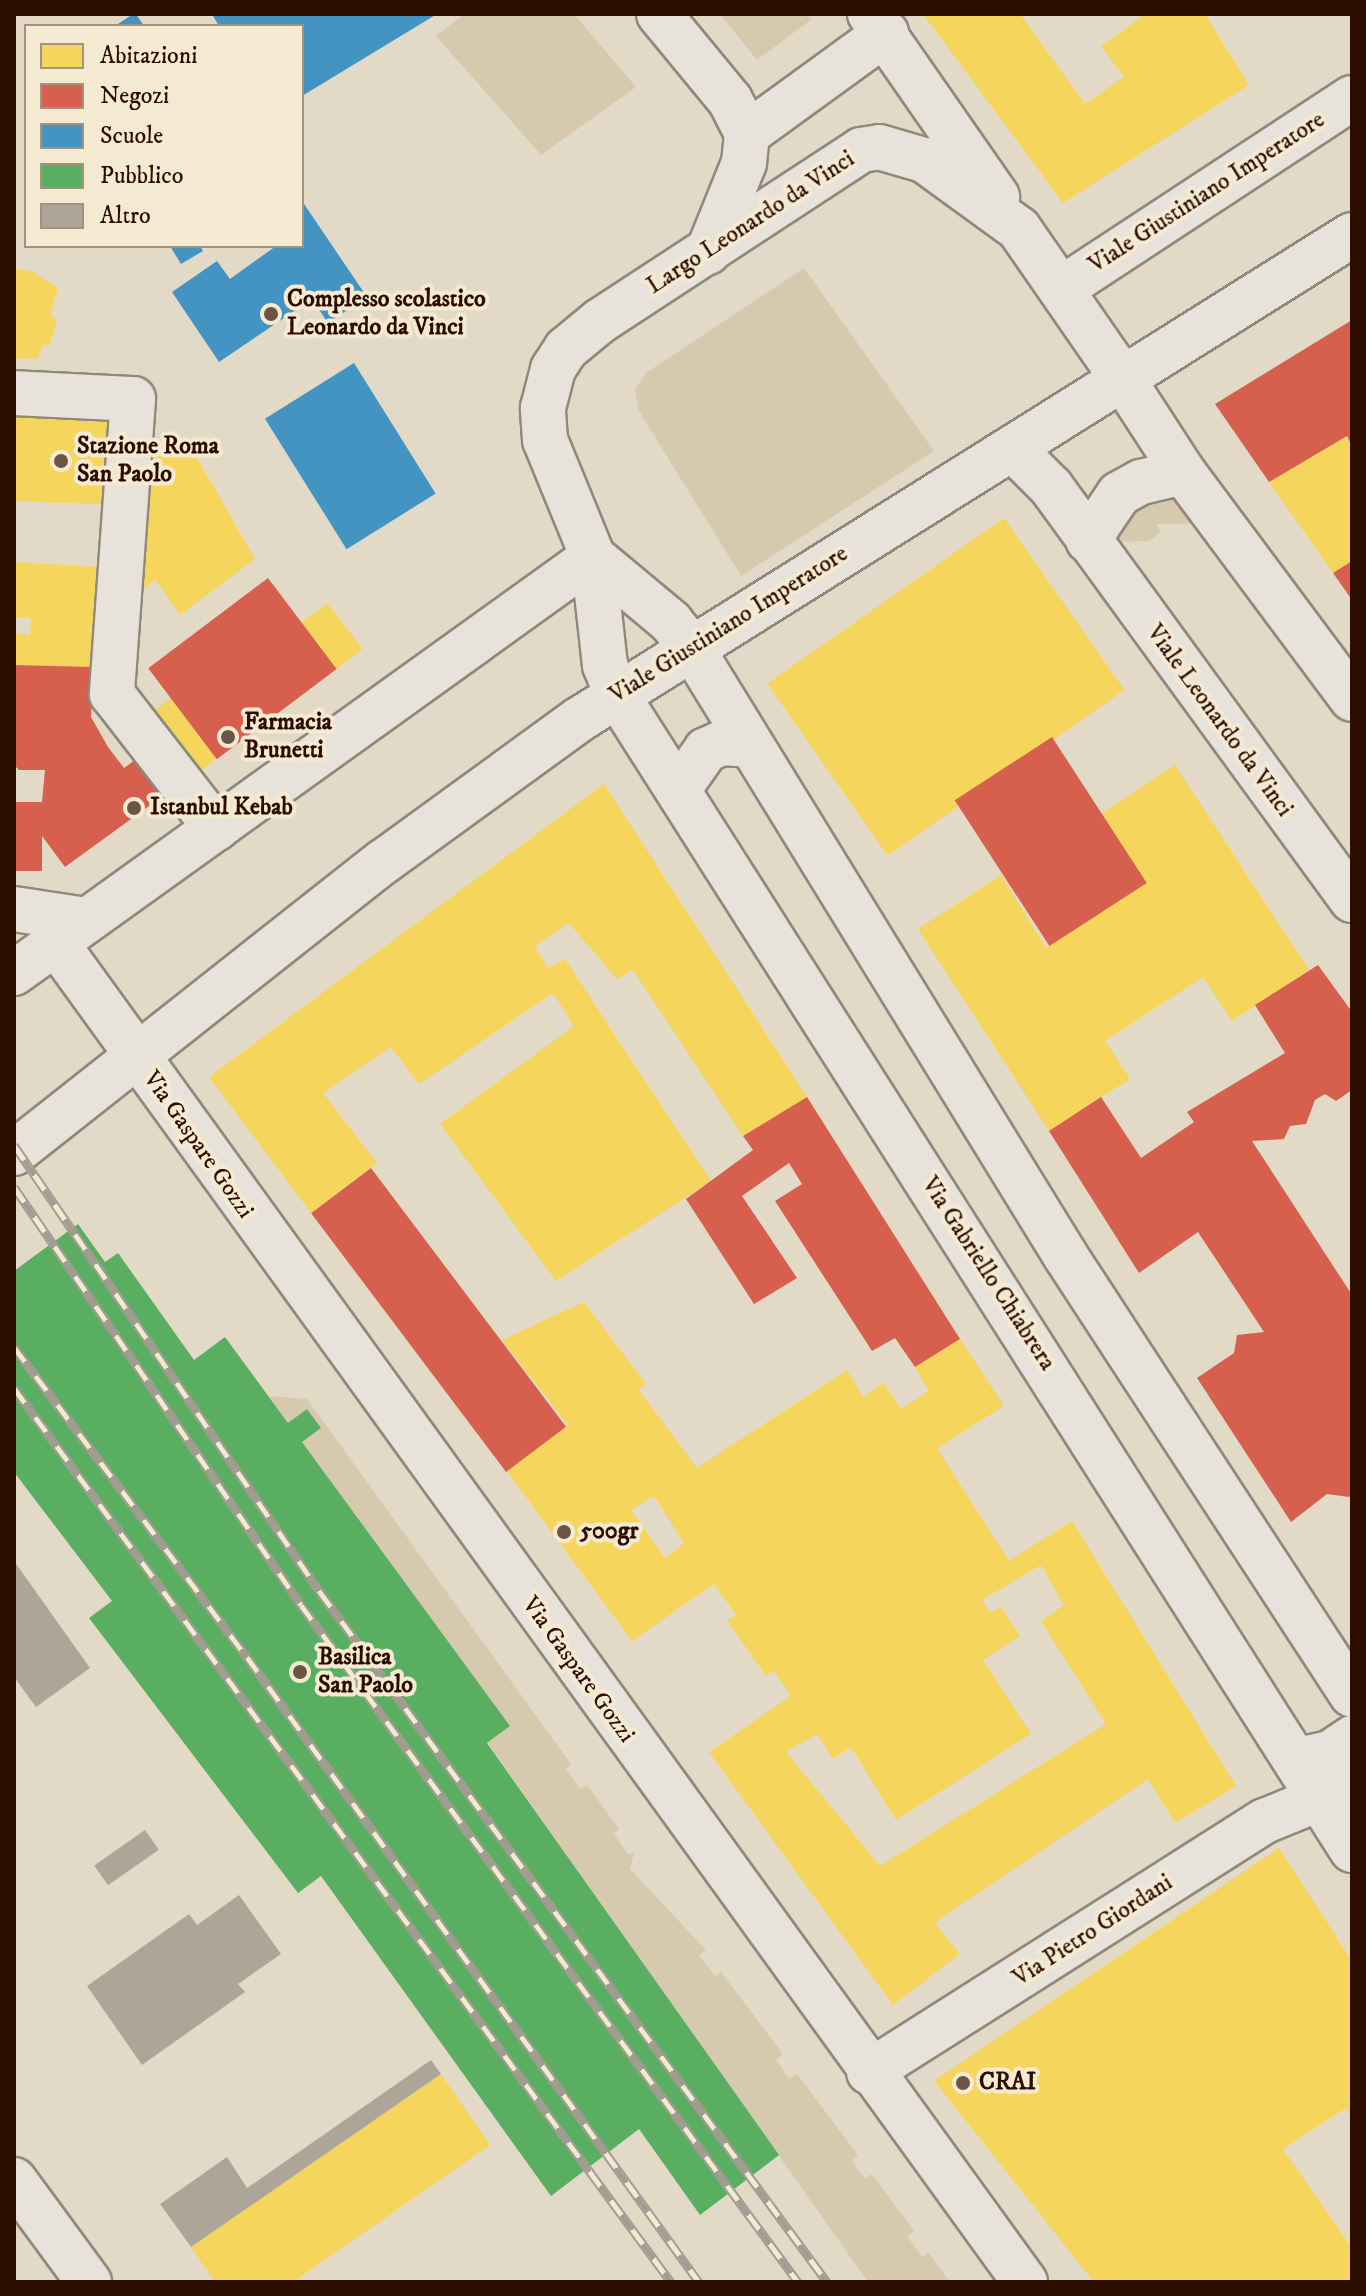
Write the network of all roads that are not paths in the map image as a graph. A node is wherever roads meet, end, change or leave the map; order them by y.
1 (659, 14) edge
2 (878, 24) edge
3 (1352, 98) edge
4 (747, 134) junction
5 (1019, 229) junction
6 (1352, 235) edge
7 (708, 252) junction
8 (1061, 289) junction
9 (1122, 378) junction
10 (14, 393) edge
11 (1013, 449) junction
12 (1183, 472) junction
13 (1088, 540) junction
14 (593, 557) junction
15 (691, 647) junction
16 (617, 695) junction
17 (1352, 699) edge
18 (749, 745) junction
19 (678, 790) junction
20 (216, 828) junction
21 (1352, 900) edge
22 (14, 909) edge
23 (71, 932) junction
24 (14, 973) edge
25 (135, 1055) junction
26 (14, 1153) edge
27 (1352, 1695) edge
28 (1352, 1738) edge
29 (1297, 1760) junction
30 (1336, 1792) edge
31 (1352, 1850) edge
32 (869, 2072) junction
33 (14, 2180) edge
34 (89, 2282) edge
35 (1025, 2282) edge

1 - 4 street
2 - 4 street
2 - 5 street
3 - 8 street, Viale Giustiniano Imperatore
4 - 7 street
5 - 7 street, Largo Leonardo da Vinci
5 - 8 street, Largo Leonardo da Vinci
6 - 9 street, Viale Giustiniano Imperatore
7 - 14 street, Largo Leonardo da Vinci
8 - 9 street, Largo Leonardo da Vinci
9 - 11 street, Viale Giustiniano Imperatore
9 - 12 street
10 - 20 street
11 - 13 street, Viale Leonardo da Vinci
11 - 15 street, Viale Giustiniano Imperatore
12 - 13 street
12 - 17 street
13 - 21 street, Viale Leonardo da Vinci
14 - 15 street, Largo Leonardo da Vinci
14 - 16 street, Largo Leonardo da Vinci
14 - 20 street
15 - 16 street, Viale Giustiniano Imperatore
15 - 18 street
16 - 19 street, Via Gabriello Chiabrera
16 - 25 street, Viale Giustiniano Imperatore
18 - 19 street
18 - 27 street
19 - 29 street, Via Gabriello Chiabrera
20 - 23 street
22 - 23 street
23 - 24 street
23 - 25 street
25 - 26 street, Viale Giustiniano Imperatore
25 - 32 street, Via Gaspare Gozzi
28 - 29 street
29 - 30 street, Via Gabriello Chiabrera
30 - 31 street, Via Gabriello Chiabrera
30 - 32 street, Via Pietro Giordani
32 - 35 street, Via Gaspare Gozzi
33 - 34 street

